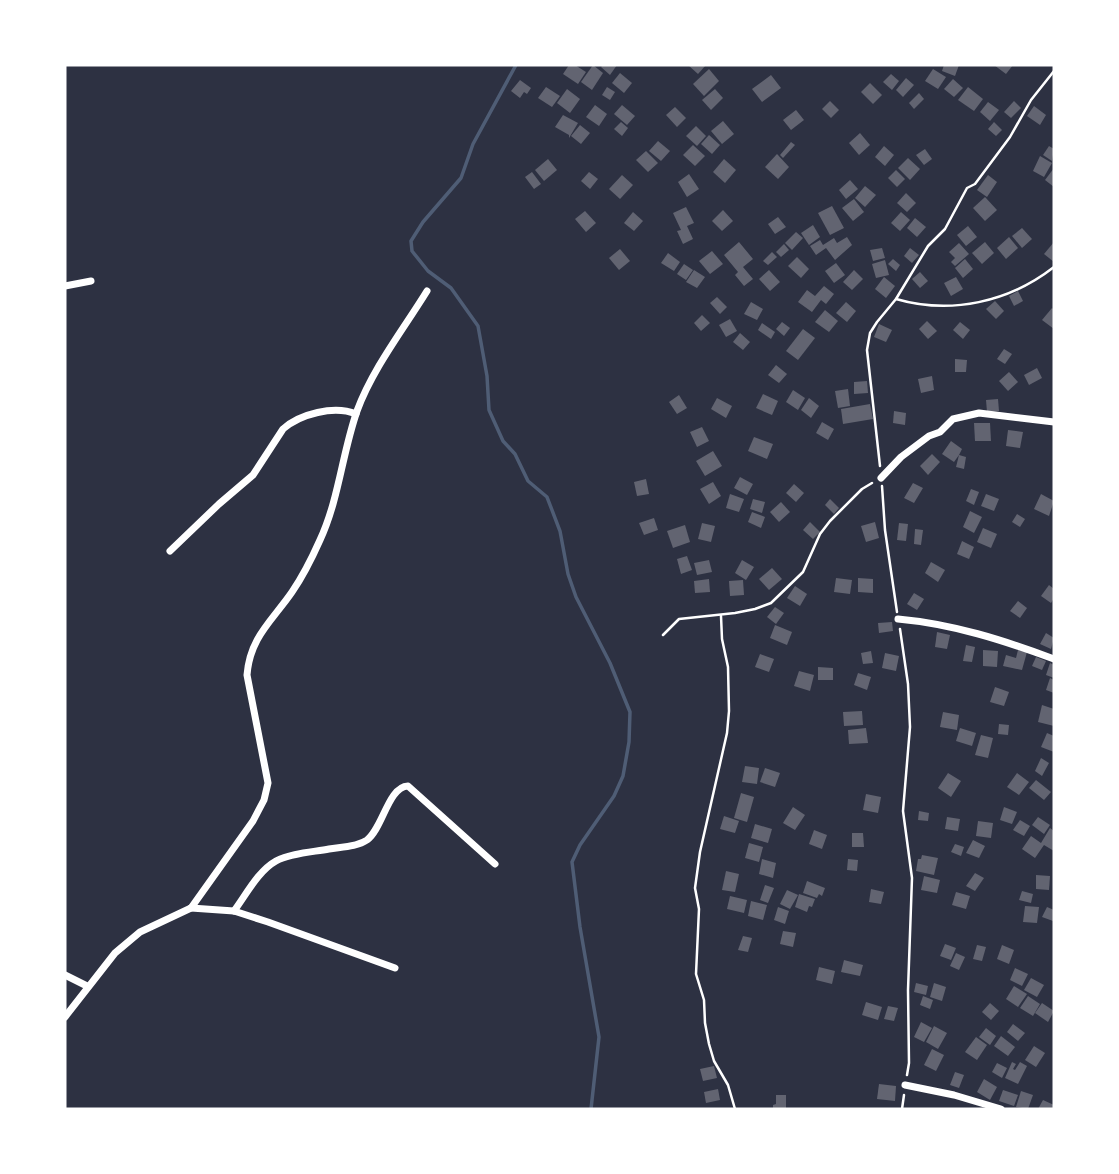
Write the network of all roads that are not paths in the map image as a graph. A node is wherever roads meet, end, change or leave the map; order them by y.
1 (91, 281) dead end
2 (65, 286) edge
3 (427, 291) dead end
4 (356, 414) junction
5 (1054, 422) edge
6 (881, 478) road end
7 (170, 551) dead end
8 (898, 619) road end
9 (1054, 659) edge
10 (495, 864) dead end
11 (191, 908) junction
12 (234, 911) junction
13 (395, 968) dead end
14 (65, 975) edge
15 (87, 986) junction
16 (65, 1017) edge
17 (905, 1085) road end
18 (1001, 1109) edge

1 - 2 street
3 - 4 street
4 - 7 street
4 - 11 street
5 - 6 street
8 - 9 street
10 - 12 street
11 - 12 street
11 - 15 street
12 - 13 street
14 - 15 street
15 - 16 street
17 - 18 street

